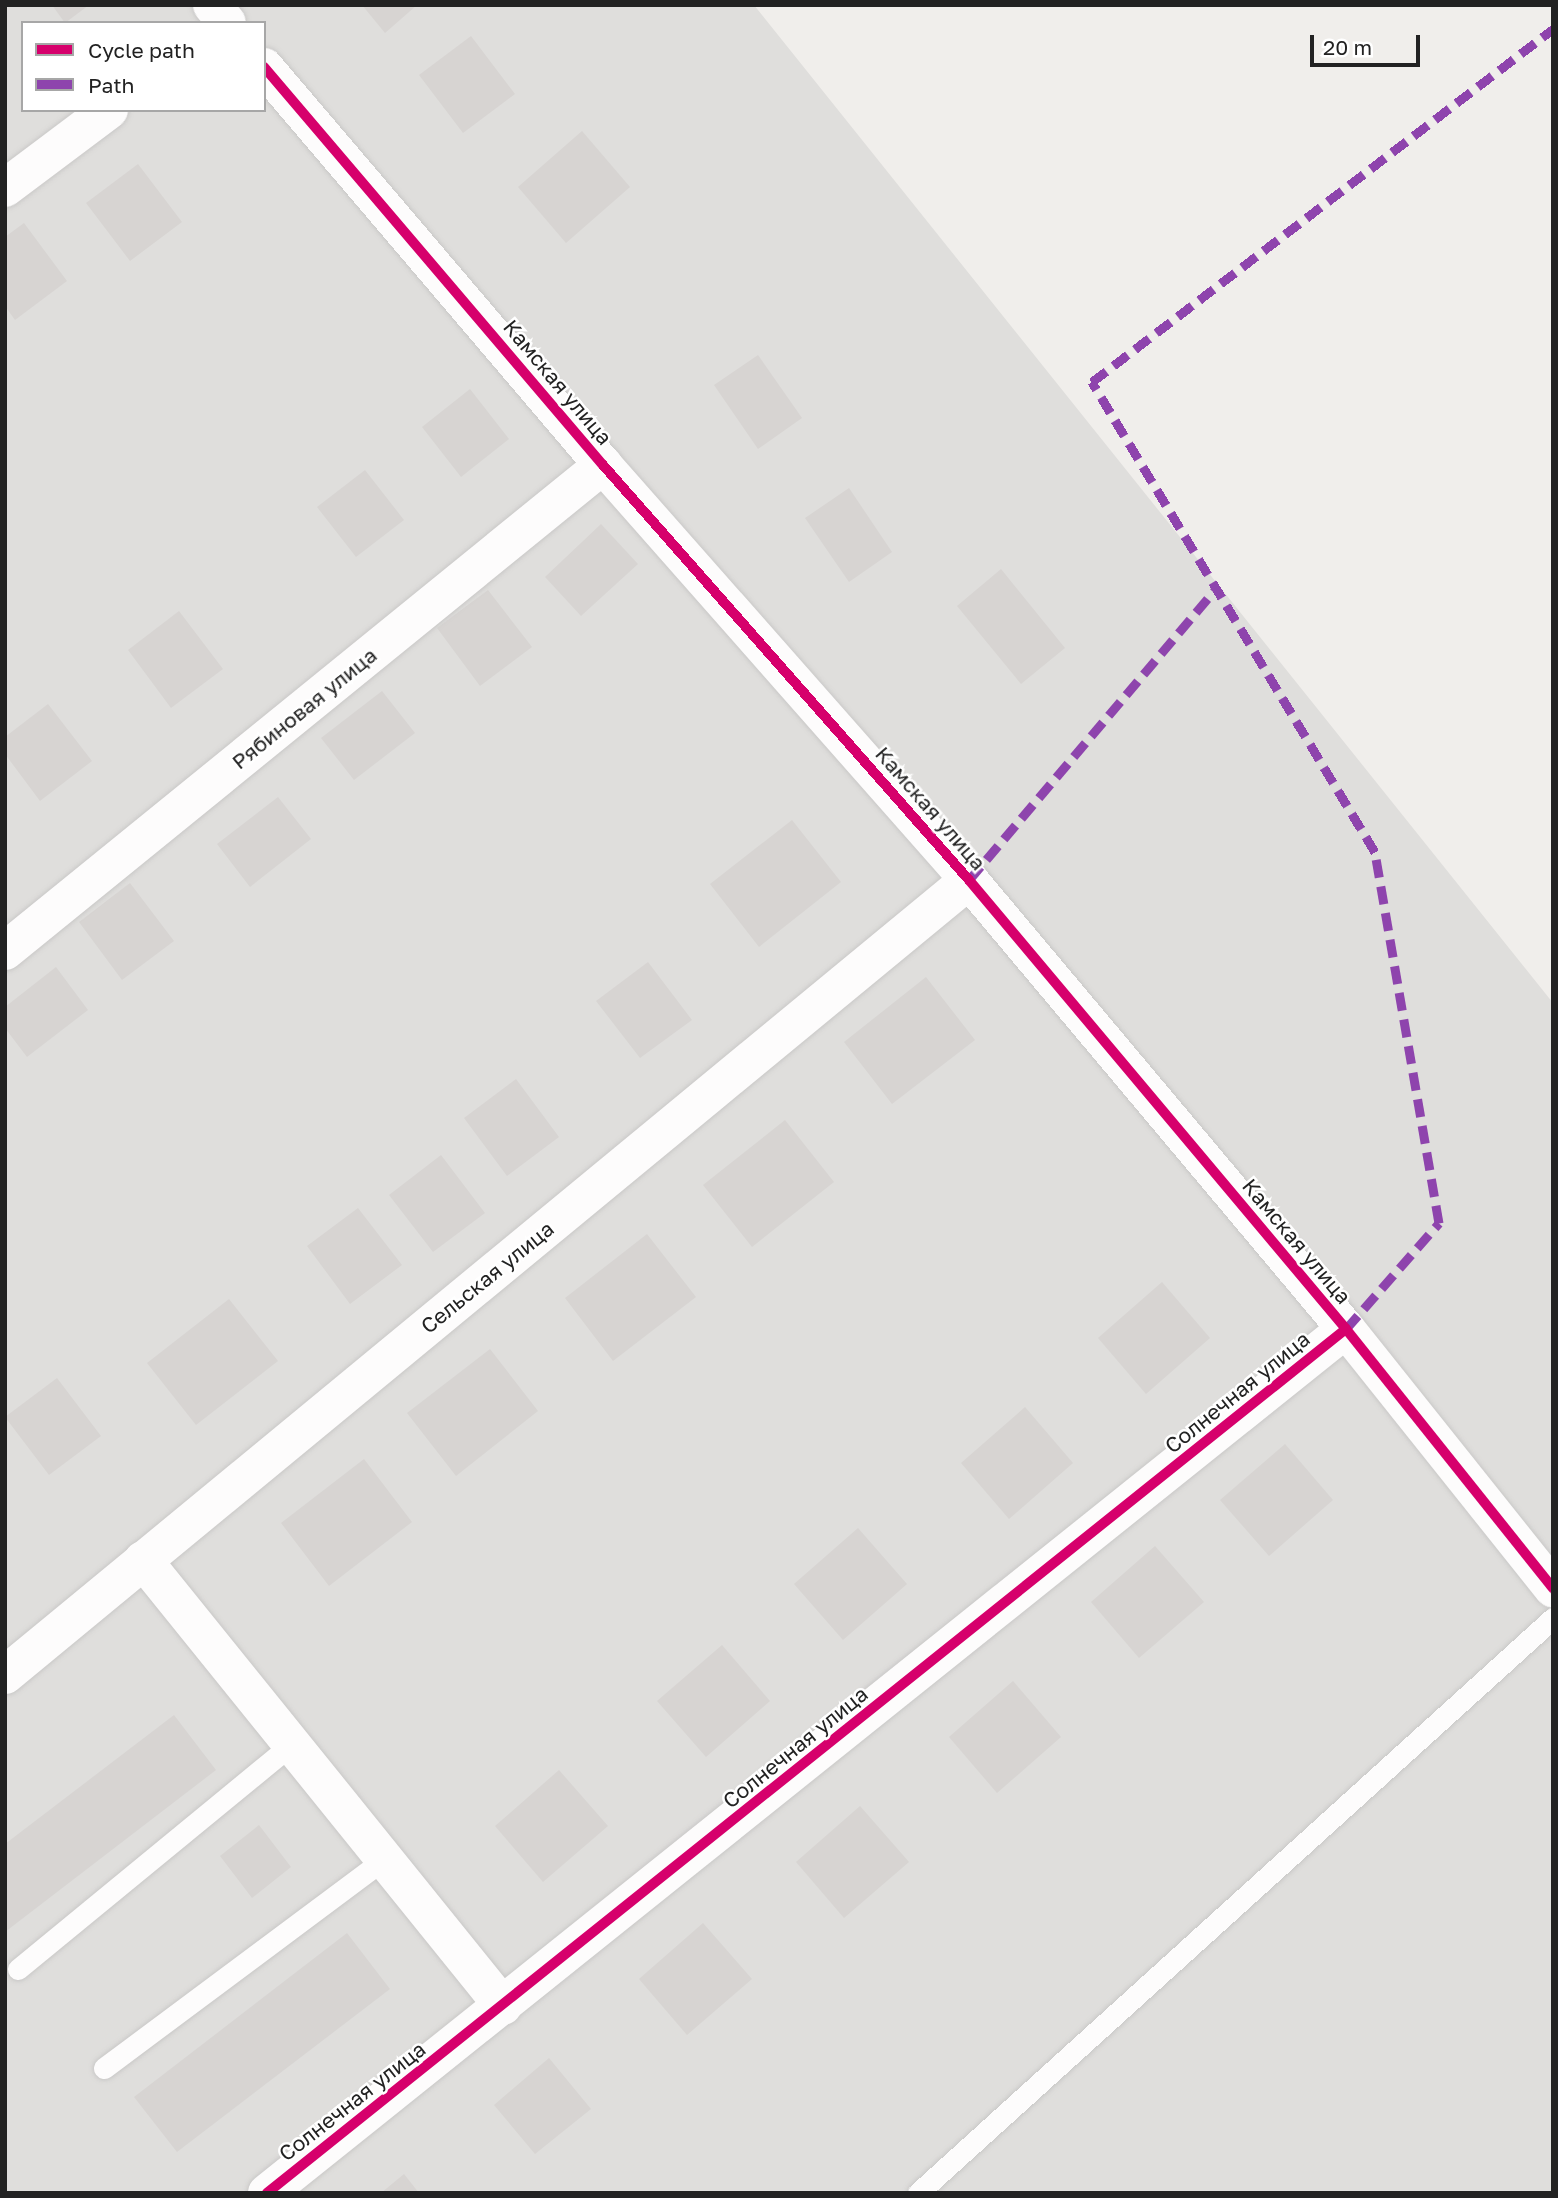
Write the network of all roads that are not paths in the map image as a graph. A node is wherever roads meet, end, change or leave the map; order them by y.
1 (212, 5) edge
2 (224, 21) edge
3 (266, 68) edge
4 (106, 112) edge
5 (5, 188) edge
6 (603, 465) junction
7 (969, 880) junction
8 (5, 951) edge
9 (1346, 1329) junction
10 (143, 1560) junction
11 (1553, 1588) edge
12 (1553, 1618) edge
13 (5, 1675) edge
14 (292, 1744) junction
15 (384, 1859) junction
16 (18, 1969) dead end
17 (503, 2006) junction
18 (104, 2068) dead end
19 (267, 2193) edge
20 (918, 2193) edge

1 - 2 street
3 - 6 street, Камская улица
4 - 5 street
6 - 7 street, Камская улица
6 - 8 street, Рябиновая улица
7 - 9 street, Камская улица
7 - 10 street, Сельская улица
9 - 11 street, Камская улица
9 - 17 street, Солнечная улица
10 - 13 street, Сельская улица
10 - 14 street
12 - 20 lane
14 - 15 street
14 - 16 lane
15 - 17 street
15 - 18 lane
17 - 19 street, Солнечная улица

